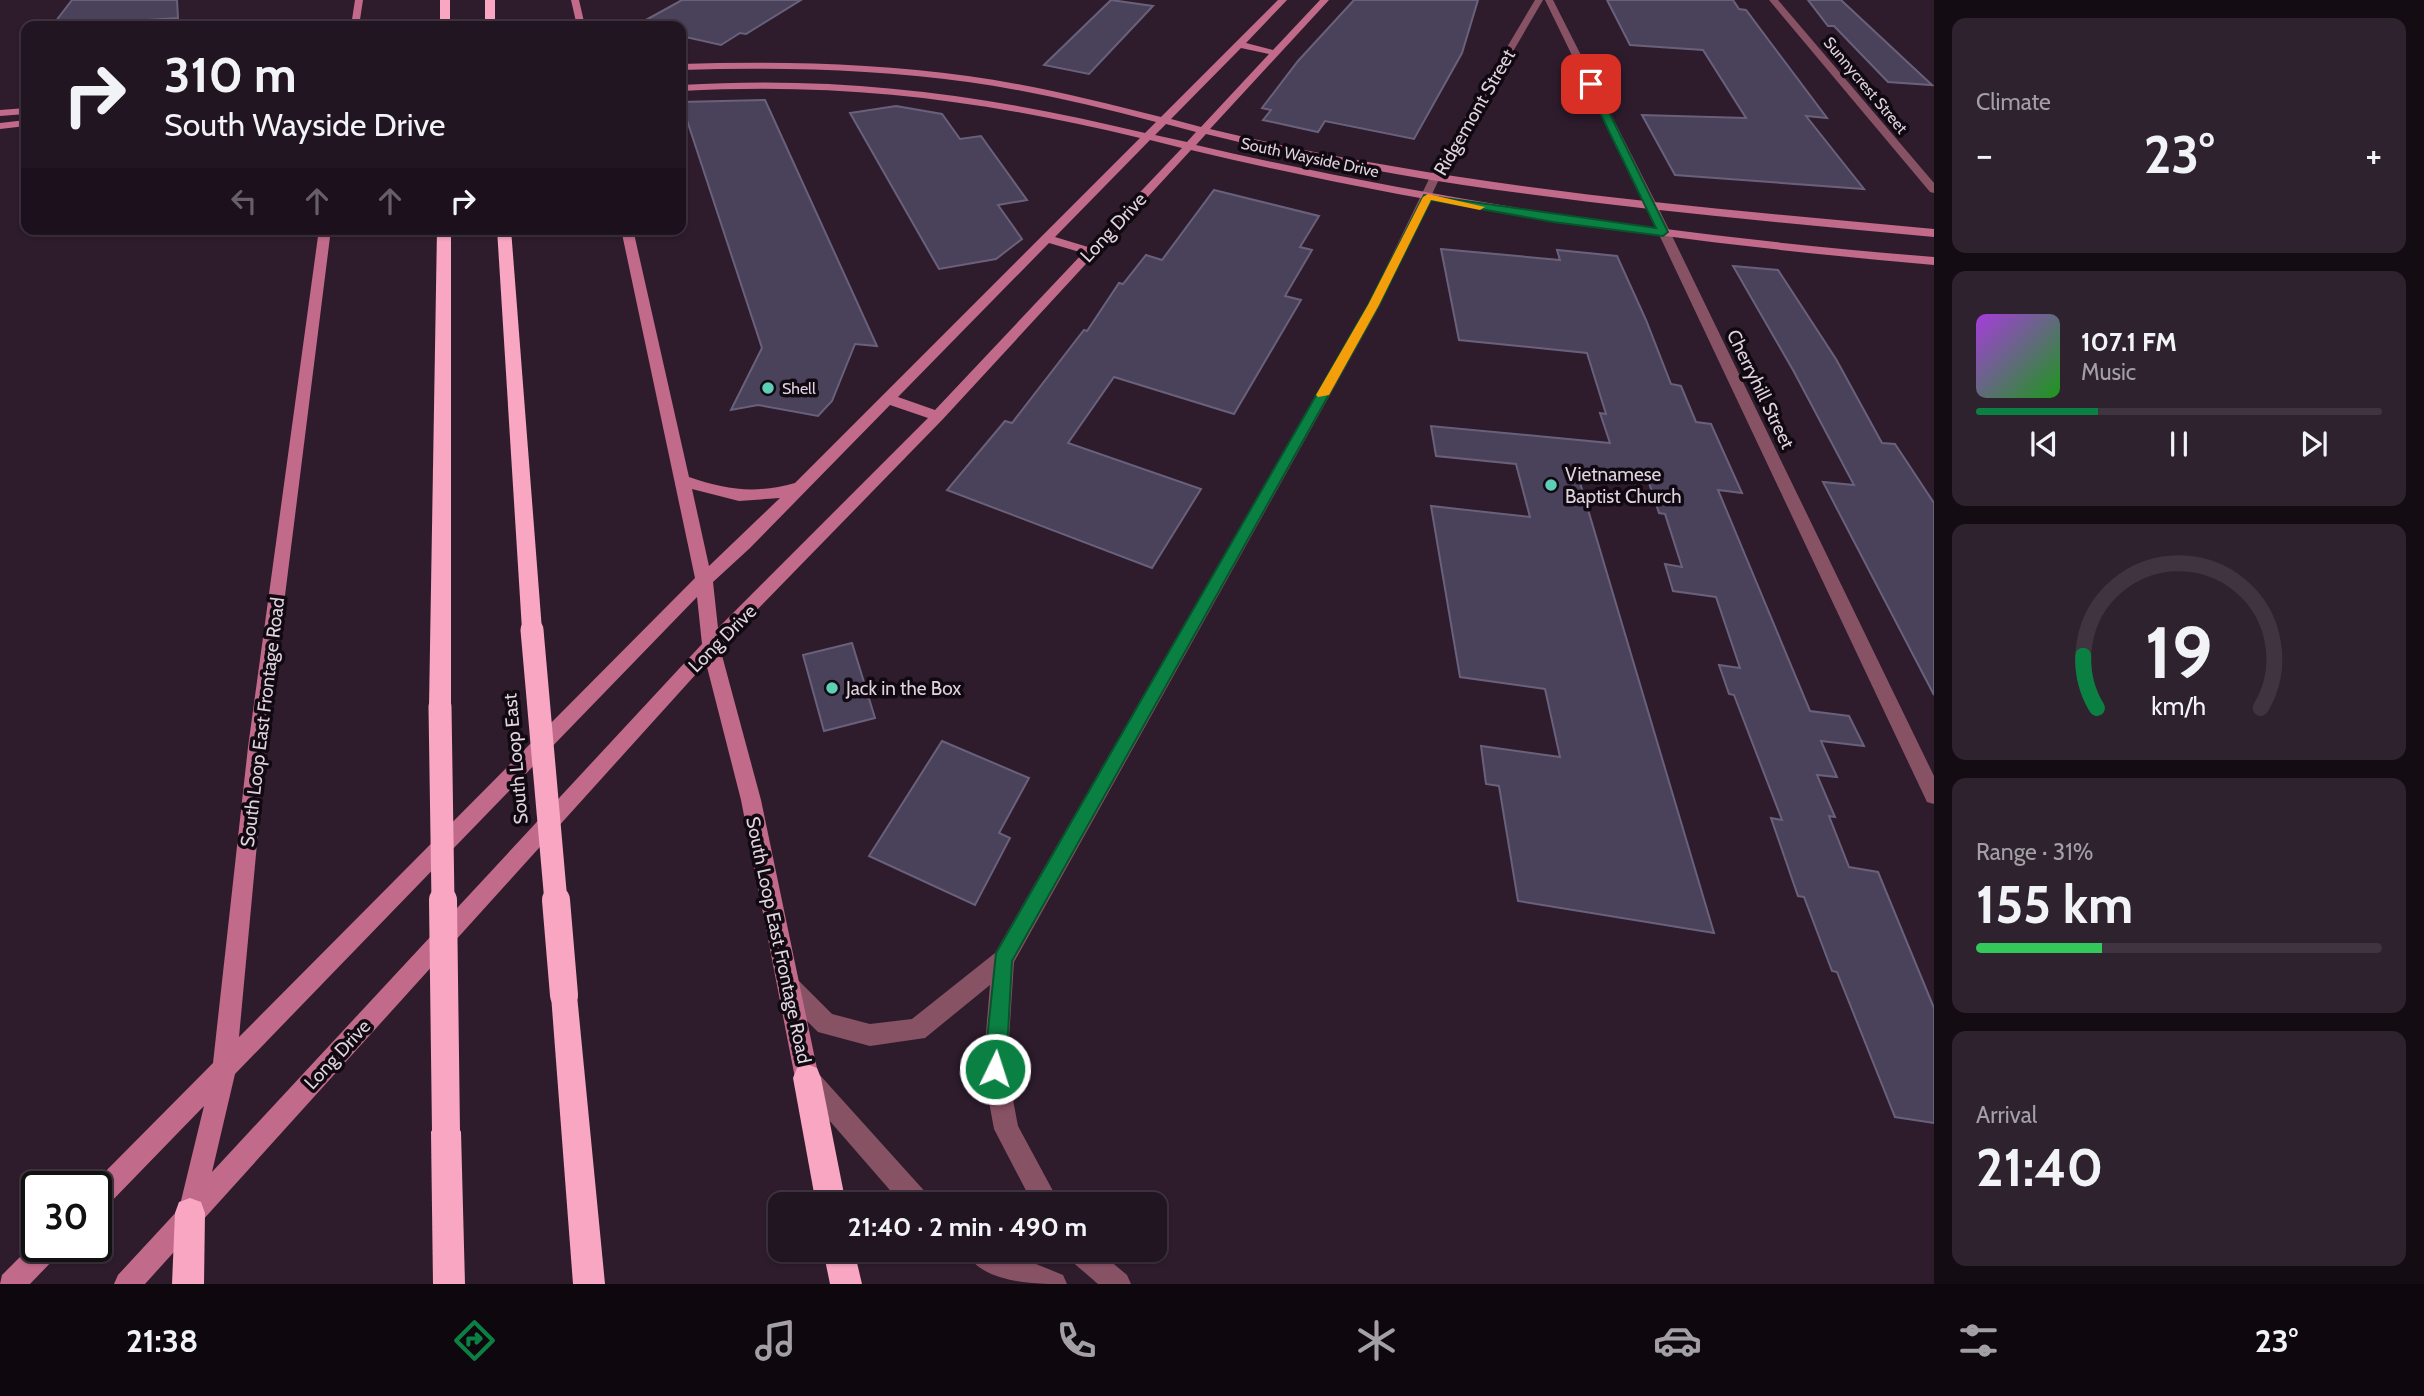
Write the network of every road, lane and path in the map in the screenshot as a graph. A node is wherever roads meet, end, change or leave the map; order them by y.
1 (359, 0) edge
2 (445, 0) edge
3 (490, 0) edge
4 (575, 0) edge
5 (1283, 0) edge
6 (1325, 0) edge
7 (1539, 0) edge
8 (1549, 0) edge
9 (1773, 0) edge
10 (356, 21) edge
11 (445, 21) edge
12 (490, 21) edge
13 (580, 21) edge
14 (1238, 44) junction
15 (1275, 53) junction
16 (686, 67) edge
17 (884, 69) junction
18 (686, 88) edge
19 (861, 90) junction
20 (21, 111) edge
21 (0, 113) edge
22 (1165, 120) junction
23 (21, 124) edge
24 (0, 127) edge
25 (1203, 130) junction
26 (21, 135) edge
27 (0, 136) edge
28 (1148, 137) junction
29 (1188, 146) junction
30 (1436, 175) junction
31 (1934, 190) edge
32 (1428, 197) junction
33 (1652, 207) junction
34 (1663, 232) junction
35 (1934, 233) edge
36 (324, 235) edge
37 (444, 235) edge
38 (504, 235) edge
39 (628, 235) edge
40 (1047, 239) junction
41 (1091, 252) junction
42 (1934, 261) edge
43 (888, 399) junction
44 (938, 416) junction
45 (682, 480) junction
46 (800, 487) junction
47 (704, 580) junction
48 (711, 646) junction
49 (1934, 796) edge
50 (1003, 960) junction
51 (789, 987) junction
52 (224, 1071) junction
53 (807, 1077) junction
54 (112, 1183) edge
55 (829, 1192) edge
56 (908, 1192) edge
57 (1040, 1192) edge
58 (190, 1213) junction
59 (33, 1262) edge
60 (841, 1262) edge
61 (998, 1262) edge
62 (1092, 1262) edge
63 (11, 1284) edge
64 (127, 1284) edge
65 (188, 1284) edge
66 (449, 1284) edge
67 (589, 1284) edge
68 (846, 1284) edge
69 (1054, 1284) edge
70 (1118, 1284) edge

1 - 10 main road
2 - 11 highway
3 - 12 highway
4 - 13 main road
5 - 14 main road, Long Drive
6 - 15 main road, Long Drive
7 - 30 street, Ridgemont Street
8 - 33 street, Cherryhill Street
9 - 31 street, Sunnycrest Street
14 - 15 main road
14 - 22 main road, Long Drive
15 - 25 main road, Long Drive
16 - 17 main road, South Wayside Drive
17 - 19 main road
17 - 22 main road, South Wayside Drive
18 - 19 main road, South Wayside Drive
19 - 28 main road, South Wayside Drive
20 - 21 main road
22 - 25 main road, South Wayside Drive
22 - 28 main road, Long Drive
23 - 24 main road
25 - 29 main road, Long Drive
25 - 30 main road, South Wayside Drive
26 - 27 main road
28 - 29 main road, South Wayside Drive
28 - 40 main road, Long Drive
29 - 32 main road, South Wayside Drive
29 - 41 main road, Long Drive
30 - 32 street, Ridgemont Street
30 - 33 main road, South Wayside Drive
32 - 34 main road, South Wayside Drive
32 - 50 street, Ridgemont Street
33 - 34 street, Cherryhill Street
33 - 35 main road, South Wayside Drive
34 - 42 main road, South Wayside Drive
34 - 49 street, Cherryhill Street
36 - 52 main road, South Loop East Frontage Road
37 - 66 highway, bridge
38 - 67 highway, South Loop East, bridge
39 - 45 main road, South Loop East Frontage Road
40 - 41 main road
40 - 43 main road, Long Drive
41 - 44 main road, Long Drive
43 - 44 main road
43 - 46 main road, Long Drive
44 - 48 main road, Long Drive
45 - 46 main road
45 - 47 main road, South Loop East Frontage Road
46 - 47 main road, Long Drive
47 - 48 main road, South Loop East Frontage Road
47 - 52 main road, Long Drive
48 - 51 main road, South Loop East Frontage Road
48 - 58 main road, Long Drive
50 - 51 street, Ridgemont Street
50 - 57 street, Ridgemont Street
51 - 53 main road, South Loop East Frontage Road
52 - 54 main road, Long Drive
52 - 58 main road, South Loop East Frontage Road
53 - 55 highway
53 - 56 street
58 - 64 main road, Long Drive
58 - 65 highway
59 - 63 main road
60 - 68 highway
61 - 69 street
62 - 70 street

